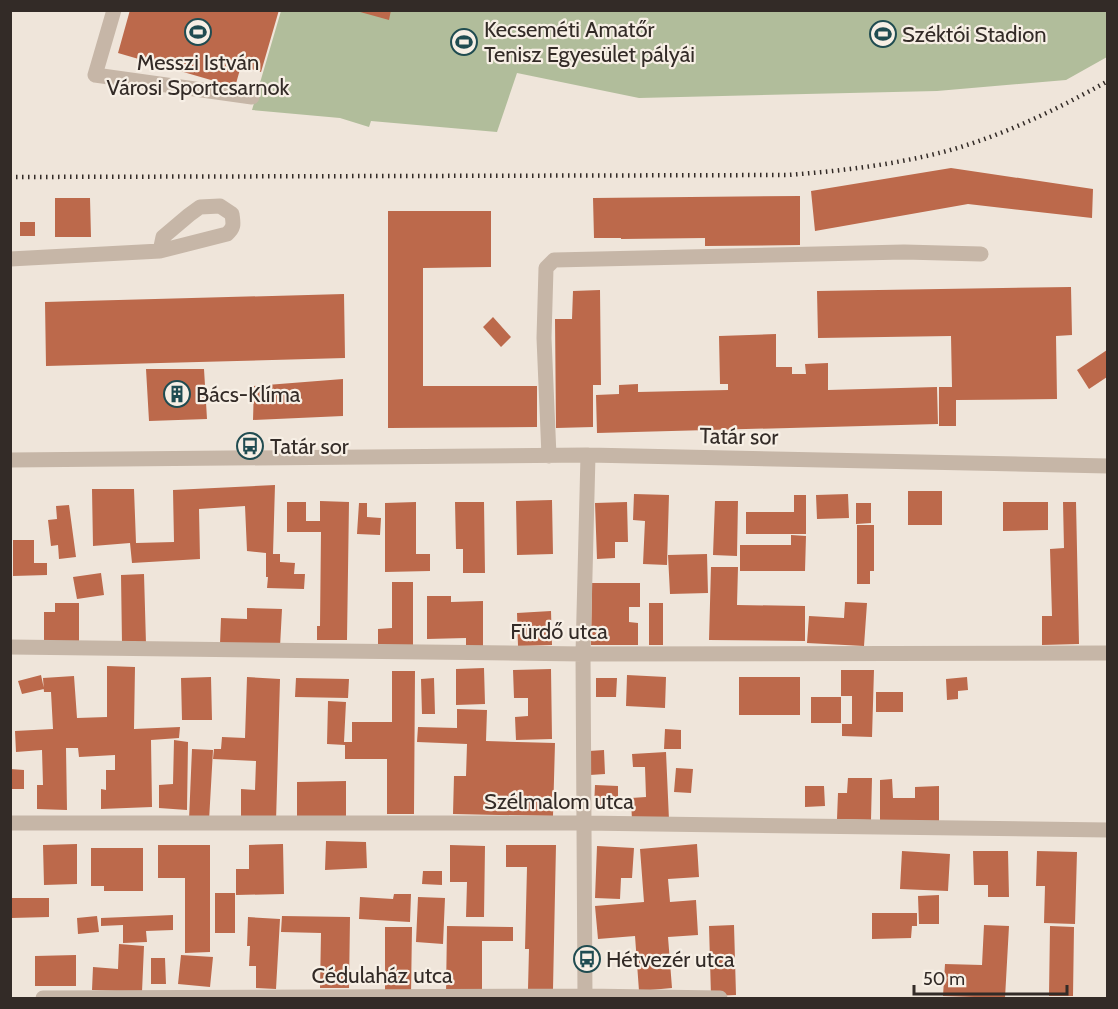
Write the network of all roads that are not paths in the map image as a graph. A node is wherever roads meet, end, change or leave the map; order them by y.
1 (114, 10) edge
2 (252, 97) dead end
3 (160, 251) dead end
4 (981, 254) dead end
5 (15, 259) edge
6 (549, 456) junction
7 (588, 456) junction
8 (10, 460) edge
9 (1107, 466) edge
10 (10, 647) edge
11 (582, 654) junction
12 (1107, 654) edge
13 (583, 823) junction
14 (10, 824) edge
15 (1107, 830) edge
16 (585, 997) edge
17 (43, 999) edge
18 (720, 999) edge

1 - 2 street
3 - 5 street
4 - 6 street
6 - 7 street, Tatár sor
6 - 8 street, Tatár sor
7 - 9 street, Tatár sor
7 - 11 street
10 - 11 street, Fürdő utca
11 - 12 street, Fürdő utca
11 - 13 street
13 - 14 street, Szélmalom utca
13 - 15 street, Szélmalom utca
13 - 16 street
16 - 17 street, Cédulaház utca
16 - 18 street, Cédulaház utca

